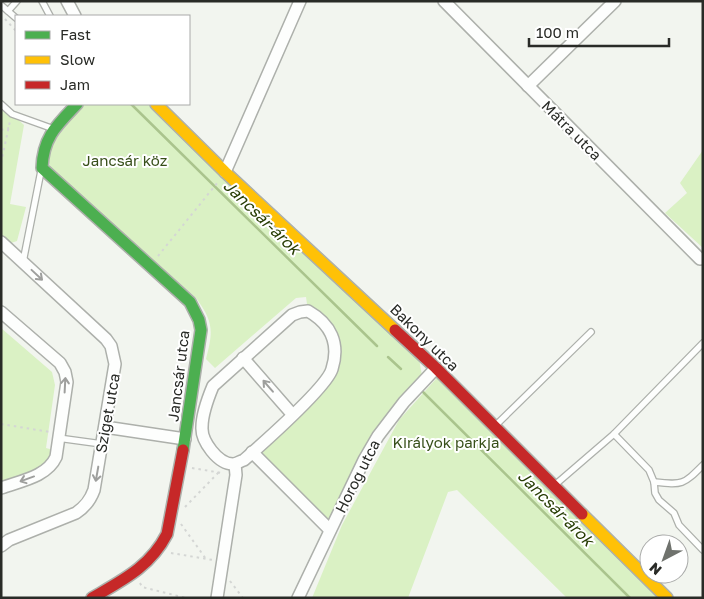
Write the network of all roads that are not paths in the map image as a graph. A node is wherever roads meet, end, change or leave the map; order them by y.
1 (17, 1) edge
2 (42, 1) edge
3 (67, 1) edge
4 (300, 1) edge
5 (444, 1) edge
6 (615, 1) edge
7 (1, 5) edge
8 (8, 11) junction
9 (49, 15) edge
10 (74, 15) edge
11 (15, 17) edge
12 (528, 86) junction
13 (1, 104) edge
14 (76, 105) edge
15 (157, 105) edge
16 (53, 129) junction
17 (42, 168) junction
18 (225, 172) junction
19 (1, 242) edge
20 (700, 259) dead end
21 (23, 262) junction
22 (1, 312) edge
23 (591, 332) dead end
24 (703, 343) edge
25 (243, 358) junction
26 (436, 368) junction
27 (292, 414) junction
28 (105, 427) junction
29 (495, 427) junction
30 (614, 434) junction
31 (59, 436) junction
32 (185, 439) junction
33 (102, 444) junction
34 (252, 452) junction
35 (703, 465) edge
36 (236, 469) junction
37 (654, 482) junction
38 (554, 486) junction
39 (1, 488) edge
40 (330, 530) junction
41 (1, 546) edge
42 (703, 550) edge
43 (92, 598) edge
44 (217, 598) edge
45 (298, 598) edge
46 (667, 598) edge

1 - 8 lane
2 - 9 lane
3 - 10 street
4 - 18 street
5 - 12 street, Mátra utca
6 - 12 street
7 - 8 lane
8 - 11 lane
12 - 20 street, Mátra utca
13 - 16 lane
14 - 16 street
15 - 18 street, Bakony utca
16 - 17 street
17 - 21 lane
17 - 32 street, Jancsár utca
18 - 26 street, Bakony utca
19 - 21 street, Sziget utca
21 -> 28 street, Sziget utca
31 -> 22 street
23 - 29 lane
24 - 30 lane
27 -> 25 street
25 - 27 street
25 - 36 street
26 - 29 street, Bakony utca
26 - 40 street, Horog utca
27 - 34 street
28 - 32 street
28 - 33 street, Sziget utca
29 - 38 street, Bakony utca
30 - 37 lane
30 - 38 lane
31 - 33 lane
31 -> 39 street
32 - 43 street, Jancsár utca
33 -> 41 street, Sziget utca
34 - 36 street
34 - 40 street
35 - 37 lane
36 - 44 street
37 - 42 lane
38 - 46 street, Bakony utca
40 - 45 street, Horog utca

